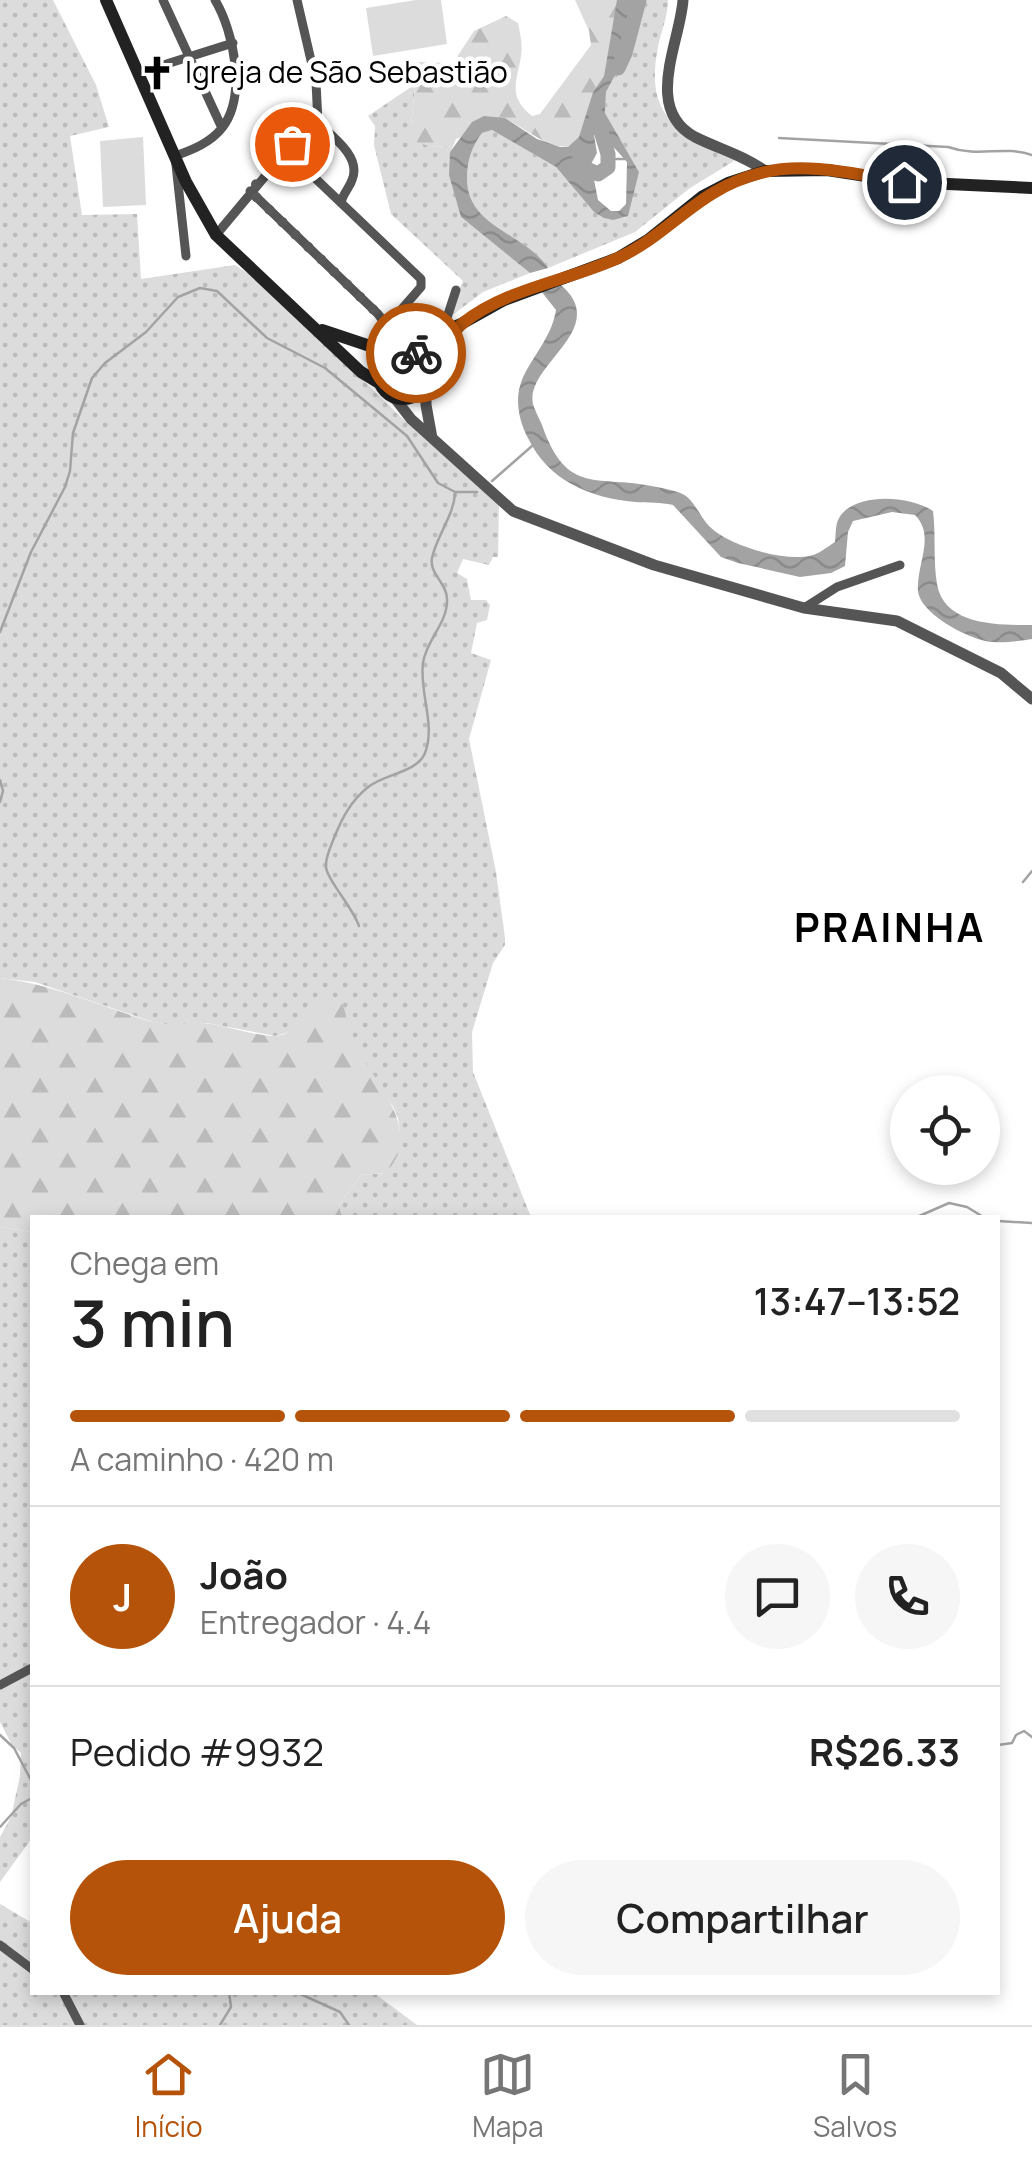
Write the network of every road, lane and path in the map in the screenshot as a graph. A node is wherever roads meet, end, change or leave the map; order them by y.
1 (106, 0) edge
2 (164, 0) edge
3 (215, 0) edge
4 (297, 0) edge
5 (683, 0) edge
6 (233, 44) junction
7 (190, 56) junction
8 (138, 73) junction
9 (318, 124) junction
10 (222, 128) junction
11 (175, 156) junction
12 (765, 171) junction
13 (316, 179) dead end
14 (1032, 188) edge
15 (250, 191) junction
16 (341, 203) junction
17 (216, 235) junction
18 (186, 256) dead end
19 (456, 290) dead end
20 (461, 324) junction
21 (387, 326) junction
22 (317, 328) junction
23 (442, 332) junction
24 (397, 351) junction
25 (427, 378) junction
26 (381, 384) junction
27 (394, 397) junction
28 (432, 438) junction
29 (900, 565) dead end
30 (804, 608) junction
31 (1032, 699) edge
32 (30, 1669) edge
33 (0, 1685) edge
34 (0, 1946) edge
35 (30, 1968) edge
36 (64, 1995) edge
37 (80, 2025) edge

1 - 8 main road
2 - 7 street
3 - 6 street
4 - 9 street
5 - 12 street
6 - 7 street
6 - 10 street
7 - 8 street
7 - 10 street
8 - 11 main road
9 - 15 street
9 - 16 street
10 - 11 street
11 - 17 main road
11 - 18 street
12 - 14 main road
12 - 20 main road
13 - 16 street
15 - 17 street
15 - 21 street
16 - 21 street
17 - 22 main road
19 - 23 street
20 - 23 main road
20 - 25 main road
21 - 24 street
22 - 24 main road
22 - 26 main road
23 - 24 main road
24 - 25 main road
24 - 26 main road
25 - 27 main road
25 - 28 street
26 - 27 main road
27 - 28 street
28 - 30 street
29 - 30 street
30 - 31 street
32 - 33 street
34 - 35 street
36 - 37 street

